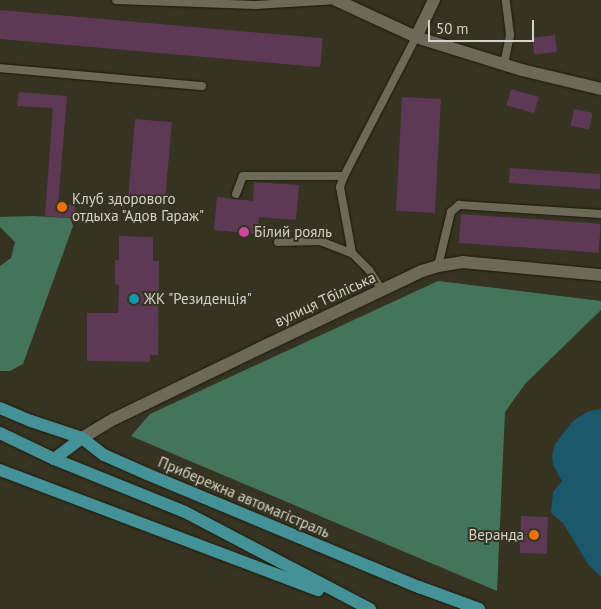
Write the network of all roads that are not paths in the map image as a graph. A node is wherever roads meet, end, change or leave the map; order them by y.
1 (116, 0) edge
2 (337, 0) edge
3 (434, 0) edge
4 (506, 0) edge
5 (416, 37) junction
6 (504, 64) junction
7 (0, 68) edge
8 (202, 86) dead end
9 (601, 89) edge
10 (344, 176) junction
11 (236, 194) dead end
12 (601, 214) edge
13 (278, 242) dead end
14 (352, 254) junction
15 (438, 266) junction
16 (601, 275) edge
17 (382, 290) junction
18 (0, 408) edge
19 (0, 433) edge
20 (82, 438) junction
21 (54, 459) junction
22 (0, 470) edge
23 (370, 609) edge
24 (479, 609) edge

1 - 2 lane
2 - 5 street
3 - 5 street
4 - 6 lane
5 - 6 street
5 - 10 lane
6 - 9 street
7 - 8 lane
10 - 11 lane
10 - 14 lane
12 - 15 lane
13 - 14 lane
14 - 17 lane
15 - 16 street, вулиця Тбіліська
15 - 17 street, вулиця Тбіліська
17 - 20 street, вулиця Тбіліська
18 - 20 main road, Прибережна автомагістраль
19 - 21 main road
20 - 21 main road
20 - 24 main road, Прибережна автомагістраль
21 - 23 main road
22 - 23 main road

